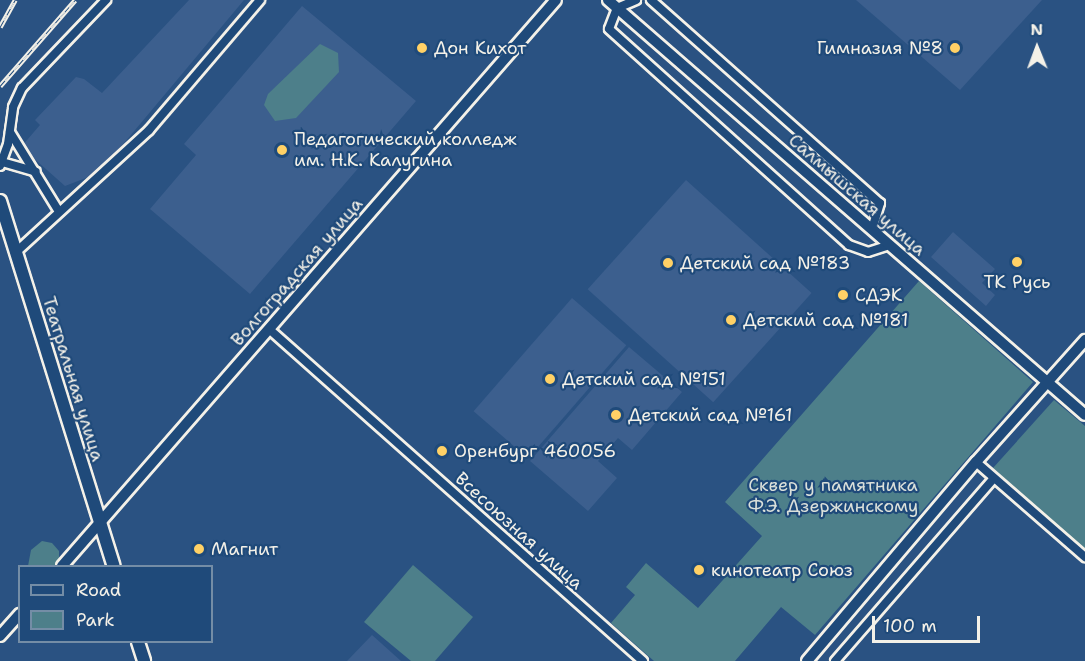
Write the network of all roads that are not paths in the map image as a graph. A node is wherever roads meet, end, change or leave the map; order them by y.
1 (106, 0) edge
2 (260, 0) edge
3 (556, 0) edge
4 (636, 0) edge
5 (651, 0) edge
6 (612, 4) edge
7 (10, 132) junction
8 (1, 164) edge
9 (36, 172) junction
10 (0, 201) edge
11 (58, 210) junction
12 (872, 230) junction
13 (889, 245) junction
14 (15, 253) junction
15 (269, 329) junction
16 (1085, 340) edge
17 (1047, 383) junction
18 (1085, 415) edge
19 (976, 462) junction
20 (994, 478) junction
21 (100, 524) junction
22 (1085, 557) edge
23 (64, 565) edge
24 (113, 565) edge
25 (18, 616) edge
26 (0, 636) edge
27 (138, 643) edge
28 (144, 661) edge
29 (643, 661) edge
30 (807, 661) edge
31 (835, 661) edge

1 - 7 street
2 - 11 street
3 - 15 main road, Волгоградская улица
4 - 6 street
5 - 12 street
6 - 12 main road, Салмышская улица
6 - 13 street
7 - 8 street
7 - 9 street
8 - 9 street
9 - 11 street
10 - 14 main road, Театральная улица
11 - 14 street
12 - 13 main road, Салмышская улица
13 - 17 main road, Салмышская улица
14 - 21 main road, Театральная улица
15 - 21 main road, Волгоградская улица
15 - 29 street, Всесоюзная улица
16 - 17 main road
17 - 18 main road, Салмышская улица
17 - 19 main road
19 - 20 street
19 - 30 main road
20 - 22 street
20 - 31 street
21 - 23 main road, Волгоградская улица
21 - 24 main road, Театральная улица
25 - 26 main road
27 - 28 main road

